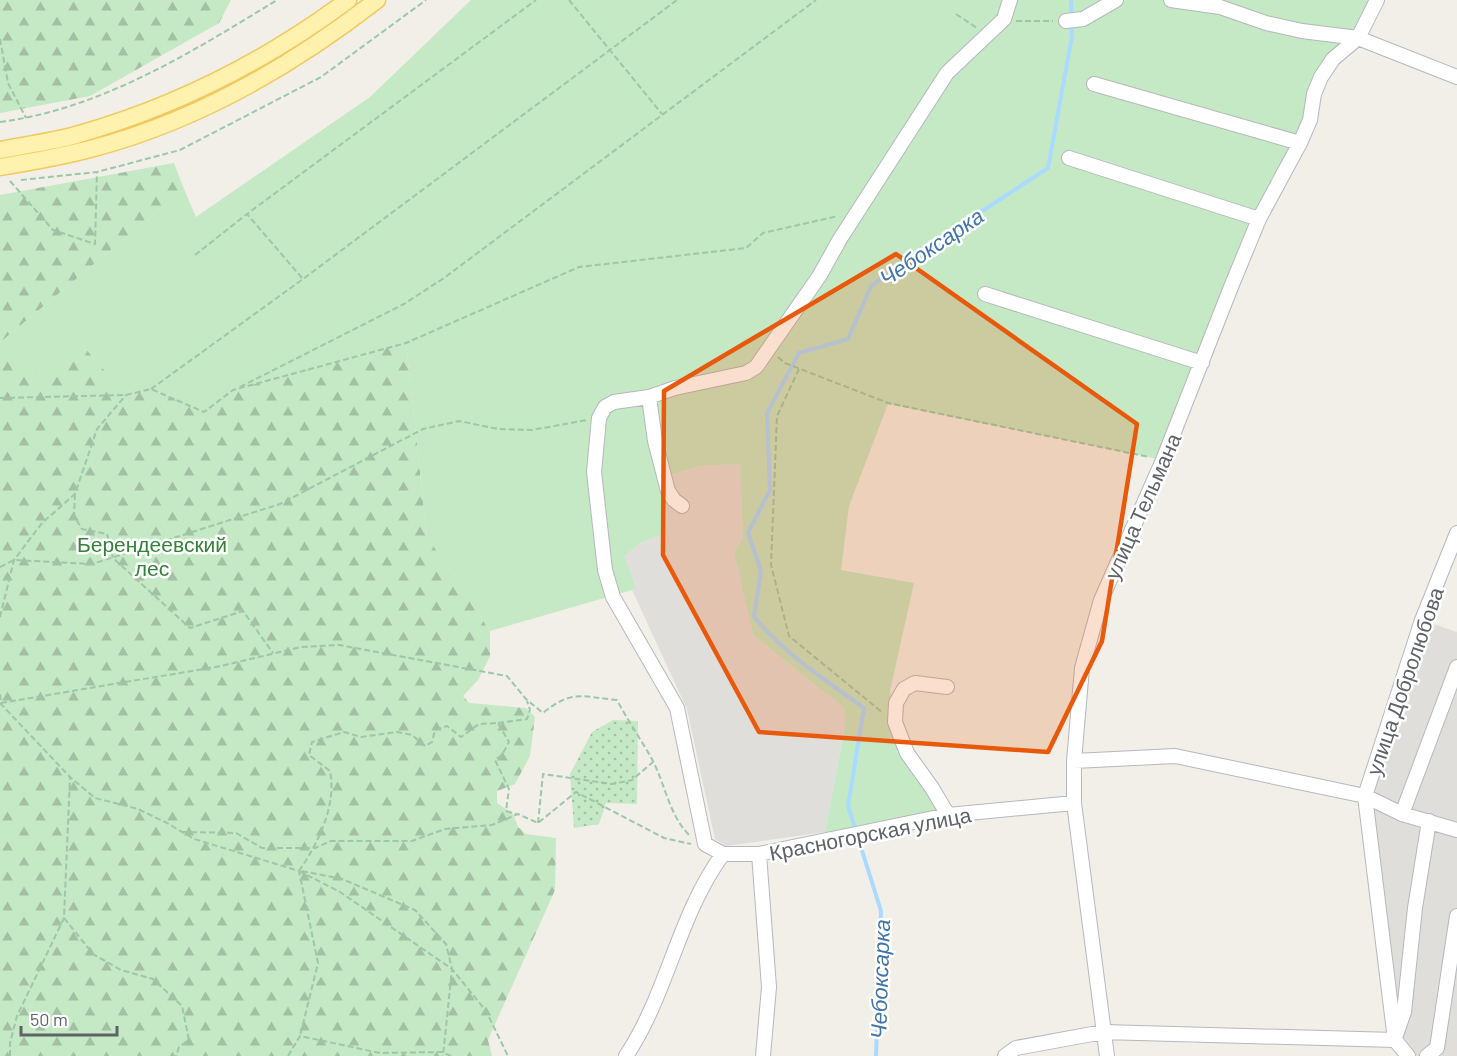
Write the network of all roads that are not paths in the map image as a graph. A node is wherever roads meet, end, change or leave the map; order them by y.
1 (348, 0) edge
2 (377, 0) edge
3 (1010, 0) edge
4 (1116, 0) edge
5 (1171, 0) edge
6 (1377, 0) edge
7 (1219, 3) edge
8 (1072, 20) road end
9 (1358, 38) junction
10 (1457, 77) edge
11 (1094, 84) dead end
12 (1300, 143) junction
13 (0, 150) edge
14 (1069, 158) dead end
15 (5, 174) edge
16 (1259, 219) junction
17 (985, 294) dead end
18 (1202, 363) junction
19 (649, 397) junction
20 (682, 506) dead end
21 (1457, 533) edge
22 (1457, 667) edge
23 (947, 687) dead end
24 (1074, 761) junction
25 (1365, 796) junction
26 (1074, 803) junction
27 (1402, 814) junction
28 (948, 815) junction
29 (1430, 821) junction
30 (1456, 826) edge
31 (723, 854) junction
32 (759, 854) junction
33 (1457, 916) edge
34 (1103, 1032) junction
35 (1395, 1040) junction
36 (626, 1056) edge
37 (763, 1056) edge
38 (1005, 1056) edge
39 (1107, 1056) edge
40 (1408, 1056) edge
41 (1427, 1056) edge

1 - 13 main road
2 - 15 main road
3 - 19 street
4 - 8 street
5 - 7 street
6 - 9 street, улица Тельмана
7 - 9 street
9 - 10 street
9 - 12 street, улица Тельмана
11 - 12 street
12 - 16 street, улица Тельмана
14 - 16 street
16 - 18 street, улица Тельмана
17 - 18 street
18 - 24 street, улица Тельмана
19 - 20 street
19 - 31 street
21 - 25 street, улица Добролюбова
22 - 27 street
23 - 28 street
24 - 25 street
24 - 26 street, улица Тельмана
25 - 27 street
25 - 35 street
26 - 28 street, Красногорская улица
26 - 34 street, улица Тельмана
27 - 29 street
28 - 32 street, Красногорская улица
29 - 30 street
29 - 35 street
31 - 32 street
31 - 36 street
32 - 37 street, Красногорская улица
33 - 41 street
34 - 35 street
34 - 38 street
34 - 39 street, улица Тельмана
35 - 40 street

